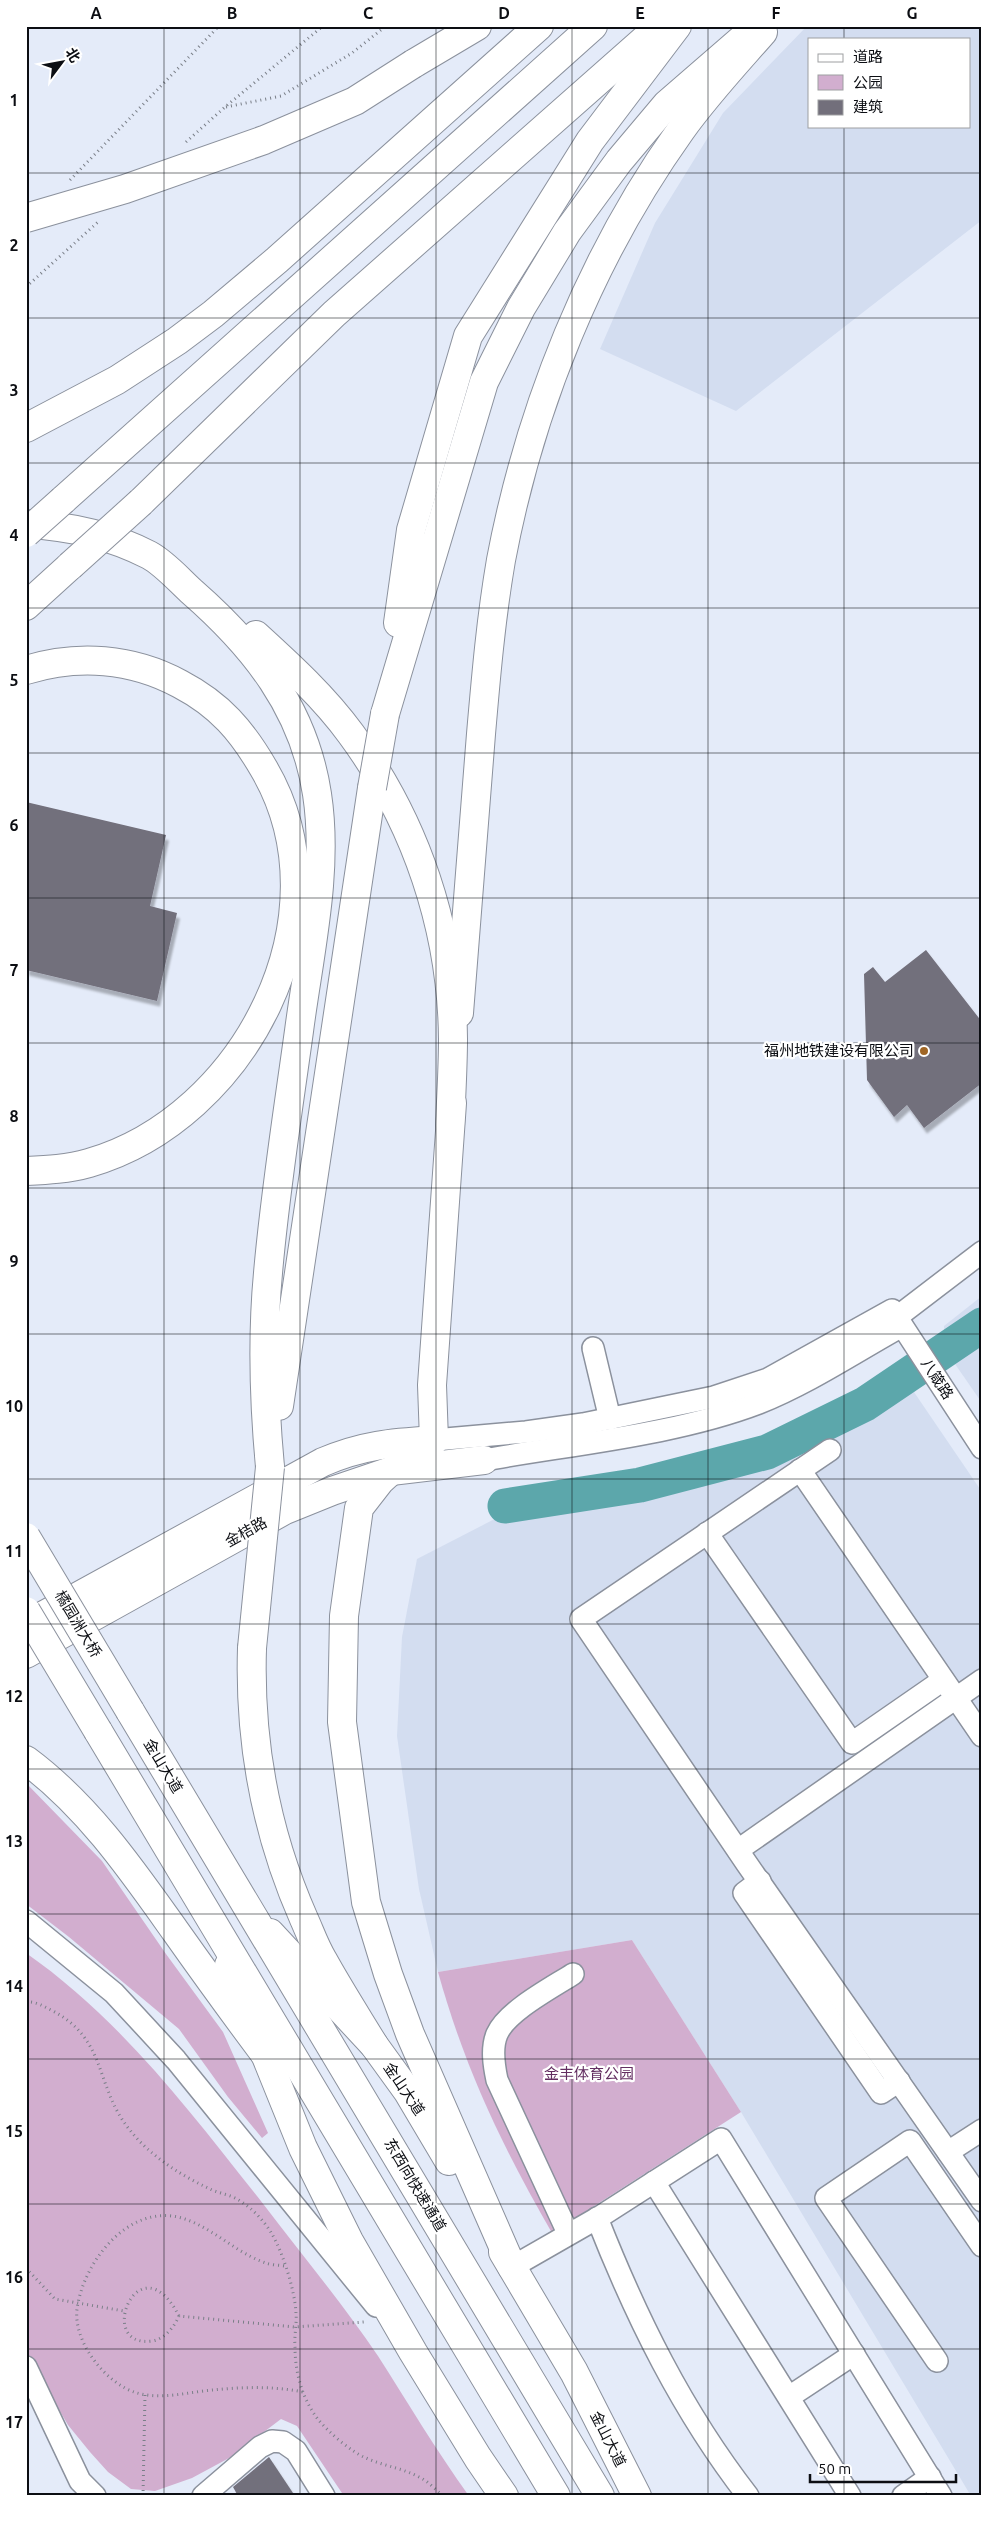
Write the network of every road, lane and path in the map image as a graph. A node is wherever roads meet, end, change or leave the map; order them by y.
1 (219, 26) edge
2 (323, 26) edge
3 (386, 26) edge
4 (478, 26) edge
5 (539, 26) edge
6 (593, 26) edge
7 (660, 26) edge
8 (677, 26) edge
9 (756, 26) edge
10 (768, 26) edge
11 (65, 186) dead end
12 (26, 218) edge
13 (26, 428) edge
14 (26, 524) edge
15 (26, 533) edge
16 (153, 557) junction
17 (26, 606) edge
18 (26, 670) edge
19 (385, 714) junction
20 (450, 1126) junction
21 (26, 1171) edge
22 (982, 1252) edge
23 (897, 1318) junction
24 (594, 1348) dead end
25 (610, 1419) junction
26 (434, 1440) junction
27 (982, 1448) edge
28 (830, 1450) dead end
29 (484, 1460) joint
30 (270, 1467) junction
31 (800, 1470) junction
32 (391, 1472) junction
33 (708, 1533) junction
34 (26, 1537) edge
35 (26, 1611) edge
36 (26, 1625) edge
37 (26, 1654) edge
38 (943, 1680) junction
39 (982, 1680) edge
40 (956, 1698) junction
41 (130, 1711) joint
42 (982, 1736) edge
43 (26, 1760) edge
44 (738, 1850) junction
45 (229, 1875) junction
46 (197, 1896) junction
47 (26, 1921) edge
48 (574, 1974) dead end
49 (26, 2002) edge
50 (374, 2045) junction
51 (264, 2053) junction
52 (982, 2130) edge
53 (948, 2152) junction
54 (654, 2182) junction
55 (982, 2201) edge
56 (597, 2218) junction
57 (568, 2233) junction
58 (982, 2246) edge
59 (284, 2266) junction
60 (512, 2267) junction
61 (26, 2268) edge
62 (79, 2303) junction
63 (124, 2311) junction
64 (179, 2316) junction
65 (387, 2320) junction
66 (295, 2327) junction
67 (413, 2352) junction
68 (854, 2354) junction
69 (937, 2361) dead end
70 (26, 2367) edge
71 (303, 2392) junction
72 (145, 2394) junction
73 (789, 2397) junction
74 (930, 2477) junction
75 (95, 2496) edge
76 (143, 2496) edge
77 (203, 2496) edge
78 (324, 2496) edge
79 (443, 2496) edge
80 (504, 2496) edge
81 (556, 2496) edge
82 (600, 2496) edge
83 (637, 2496) edge
84 (748, 2496) edge
85 (850, 2496) edge
86 (904, 2496) edge
87 (941, 2496) edge

1 - 11 path
2 - 3 path
4 - 12 main road, bridge
5 - 13 main road
6 - 15 main road, bridge
7 - 17 main road, bridge
8 - 19 main road
9 - 19 main road
10 - 20 main road
14 - 16 main road
16 - 20 main road
16 - 30 main road
18 - 21 main road
19 - 30 main road, bridge
20 - 26 main road
22 - 23 street
23 - 25 street
23 - 27 street, 八箴路
23 - 29 street
24 - 25 street
25 - 26 street
26 - 32 main road
26 - 36 main road
28 - 31 street
29 - 32 main road, 金桔路
30 - 50 main road, bridge
31 - 33 street
31 - 38 street
32 - 37 main road, 金桔路
32 - 60 main road
33 - 38 street
33 - 44 street
34 - 41 main road, 橘园洲大桥, bridge
35 - 46 main road, bridge
38 - 40 street
39 - 40 street
40 - 42 street
40 - 44 street
41 - 45 main road, 金山大道
43 - 51 main road
44 - 53 street
45 - 50 main road, 金山大道
45 - 82 main road, 东西向快速通道
46 - 51 main road
46 - 81 main road
47 - 65 street
48 - 57 street
49 - 59 path
50 - 60 main road, 金山大道
51 - 67 main road
52 - 53 street
53 - 55 street
54 - 56 street
54 - 68 street
54 - 73 street
56 - 57 street
56 - 84 street
57 - 60 street
58 - 69 street
59 - 62 path
59 - 66 path
60 - 83 main road, 金山大道
61 - 62 path
62 - 63 path
62 - 72 path
63 - 64 path
63 - 64 path
64 - 66 path
65 - 66 path
65 - 67 street
66 - 71 path
67 - 80 main road
68 - 73 street
68 - 74 street
70 - 75 street
71 - 72 path
71 - 79 path
72 - 76 path
73 - 85 street
74 - 86 street
74 - 87 street
77 - 78 street

